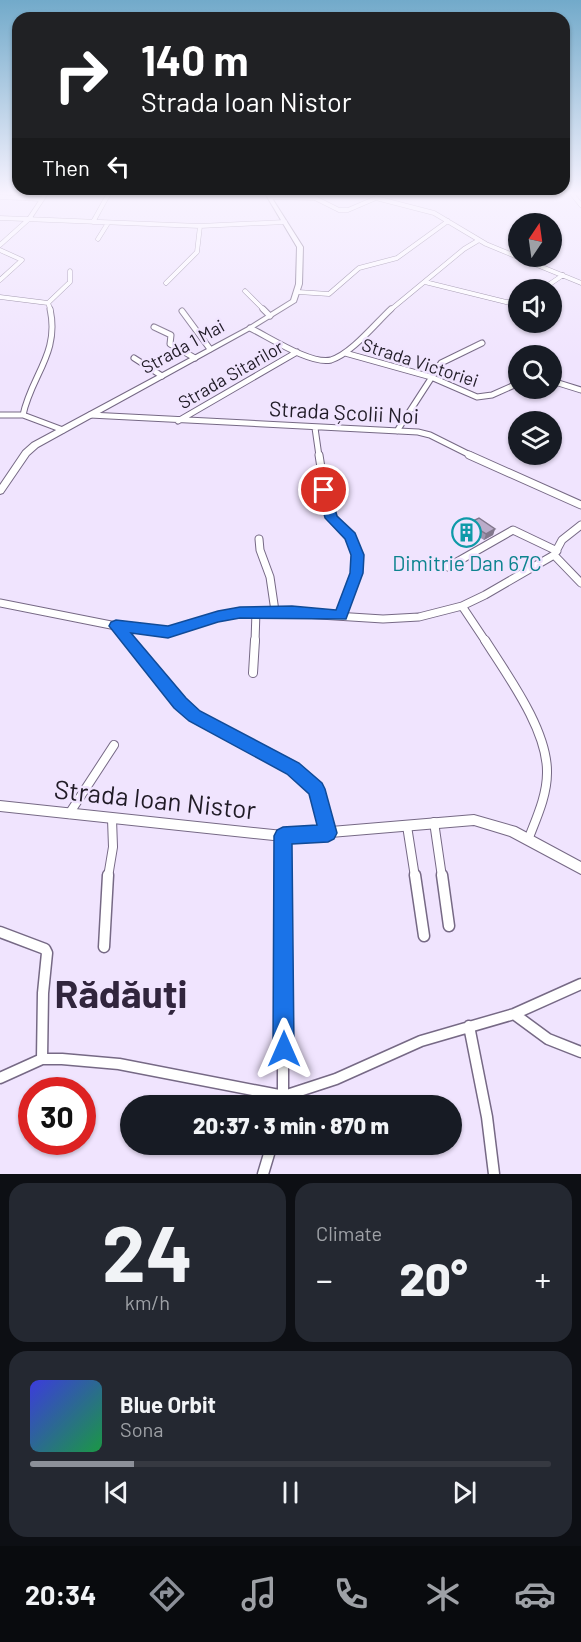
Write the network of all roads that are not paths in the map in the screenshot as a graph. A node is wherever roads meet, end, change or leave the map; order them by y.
1 (0, 250) edge
2 (197, 250) edge
3 (300, 250) edge
4 (408, 250) edge
5 (463, 250) edge
6 (502, 250) edge
7 (70, 270) dead end
8 (563, 276) junction
9 (558, 279) edge
10 (0, 280) edge
11 (425, 282) junction
12 (166, 283) dead end
13 (581, 283) edge
14 (246, 291) dead end
15 (297, 292) junction
16 (0, 297) edge
17 (508, 302) edge
18 (48, 303) junction
19 (182, 311) dead end
20 (270, 316) junction
21 (154, 327) dead end
22 (250, 328) junction
23 (482, 344) dead end
24 (210, 349) junction
25 (297, 352) junction
26 (345, 353) junction
27 (134, 358) dead end
28 (195, 358) junction
29 (162, 376) junction
30 (431, 377) junction
31 (562, 384) edge
32 (508, 388) edge
33 (581, 390) edge
34 (0, 415) edge
35 (23, 415) junction
36 (90, 415) junction
37 (178, 421) junction
38 (315, 428) junction
39 (63, 430) junction
40 (397, 430) junction
41 (0, 491) edge
42 (581, 505) edge
43 (581, 525) edge
44 (259, 539) dead end
45 (556, 553) junction
46 (448, 567) dead end
47 (581, 583) edge
48 (0, 603) edge
49 (462, 606) junction
50 (256, 611) junction
51 (275, 611) junction
52 (341, 615) junction
53 (116, 626) junction
54 (253, 673) dead end
55 (114, 745) dead end
56 (0, 806) edge
57 (69, 814) junction
58 (112, 819) junction
59 (434, 822) junction
60 (407, 825) junction
61 (328, 833) junction
62 (283, 836) junction
63 (528, 840) junction
64 (581, 867) edge
65 (449, 926) dead end
66 (0, 932) edge
67 (424, 936) dead end
68 (104, 947) dead end
69 (581, 984) edge
70 (514, 1014) junction
71 (469, 1026) junction
72 (581, 1052) edge
73 (42, 1059) junction
74 (0, 1078) edge
75 (256, 1095) edge
76 (283, 1095) edge
77 (298, 1095) edge
78 (268, 1155) edge
79 (262, 1174) edge
80 (494, 1174) edge

1 - 10 street
2 - 12 street
3 - 15 main road
4 - 15 street
5 - 11 street
6 - 8 street
7 - 18 street
8 - 9 street
8 - 13 street
11 - 17 street
11 - 26 street
14 - 20 street
15 - 20 main road, Strada 1 Mai
16 - 18 street
18 - 35 street
19 - 24 street
20 - 22 main road, Strada 1 Mai
21 - 28 street
22 - 24 main road, Strada 1 Mai
22 - 25 street
23 - 30 street
24 - 28 main road, Strada 1 Mai
25 - 26 street
25 - 37 street, Strada Sitarilor
26 - 30 street, Strada Victoriei
27 - 29 street
28 - 29 main road, Strada 1 Mai
29 - 36 main road, Strada 1 Mai
30 - 32 street, Strada Victoriei
30 - 40 street
31 - 33 street
34 - 35 street
35 - 39 street
36 - 37 street, Strada Școlii Noi
36 - 39 main road, Strada 1 Mai
37 - 38 street, Strada Școlii Noi
38 - 40 street, Strada Școlii Noi
38 - 52 street
39 - 41 main road, Strada 1 Mai
40 - 42 street, Strada Școlii Noi
43 - 45 street
44 - 51 street
45 - 46 street
45 - 47 street
45 - 49 street
48 - 53 street
49 - 52 street
49 - 63 street
50 - 51 street
50 - 53 street
50 - 54 street
51 - 52 street
53 - 61 street
55 - 57 street
56 - 57 street, Strada Ioan Nistor
57 - 58 street, Strada Ioan Nistor
58 - 62 street, Strada Ioan Nistor
58 - 68 street
59 - 60 street, Strada Ioan Nistor
59 - 63 street, Strada Ioan Nistor
59 - 65 street
60 - 61 street, Strada Ioan Nistor
60 - 67 street
61 - 62 street, Strada Ioan Nistor
62 - 76 street
63 - 64 street, Strada Ioan Nistor
66 - 73 street
69 - 70 street
70 - 71 street
70 - 72 street
71 - 77 street
71 - 80 street
73 - 74 street
73 - 75 street
78 - 79 street

